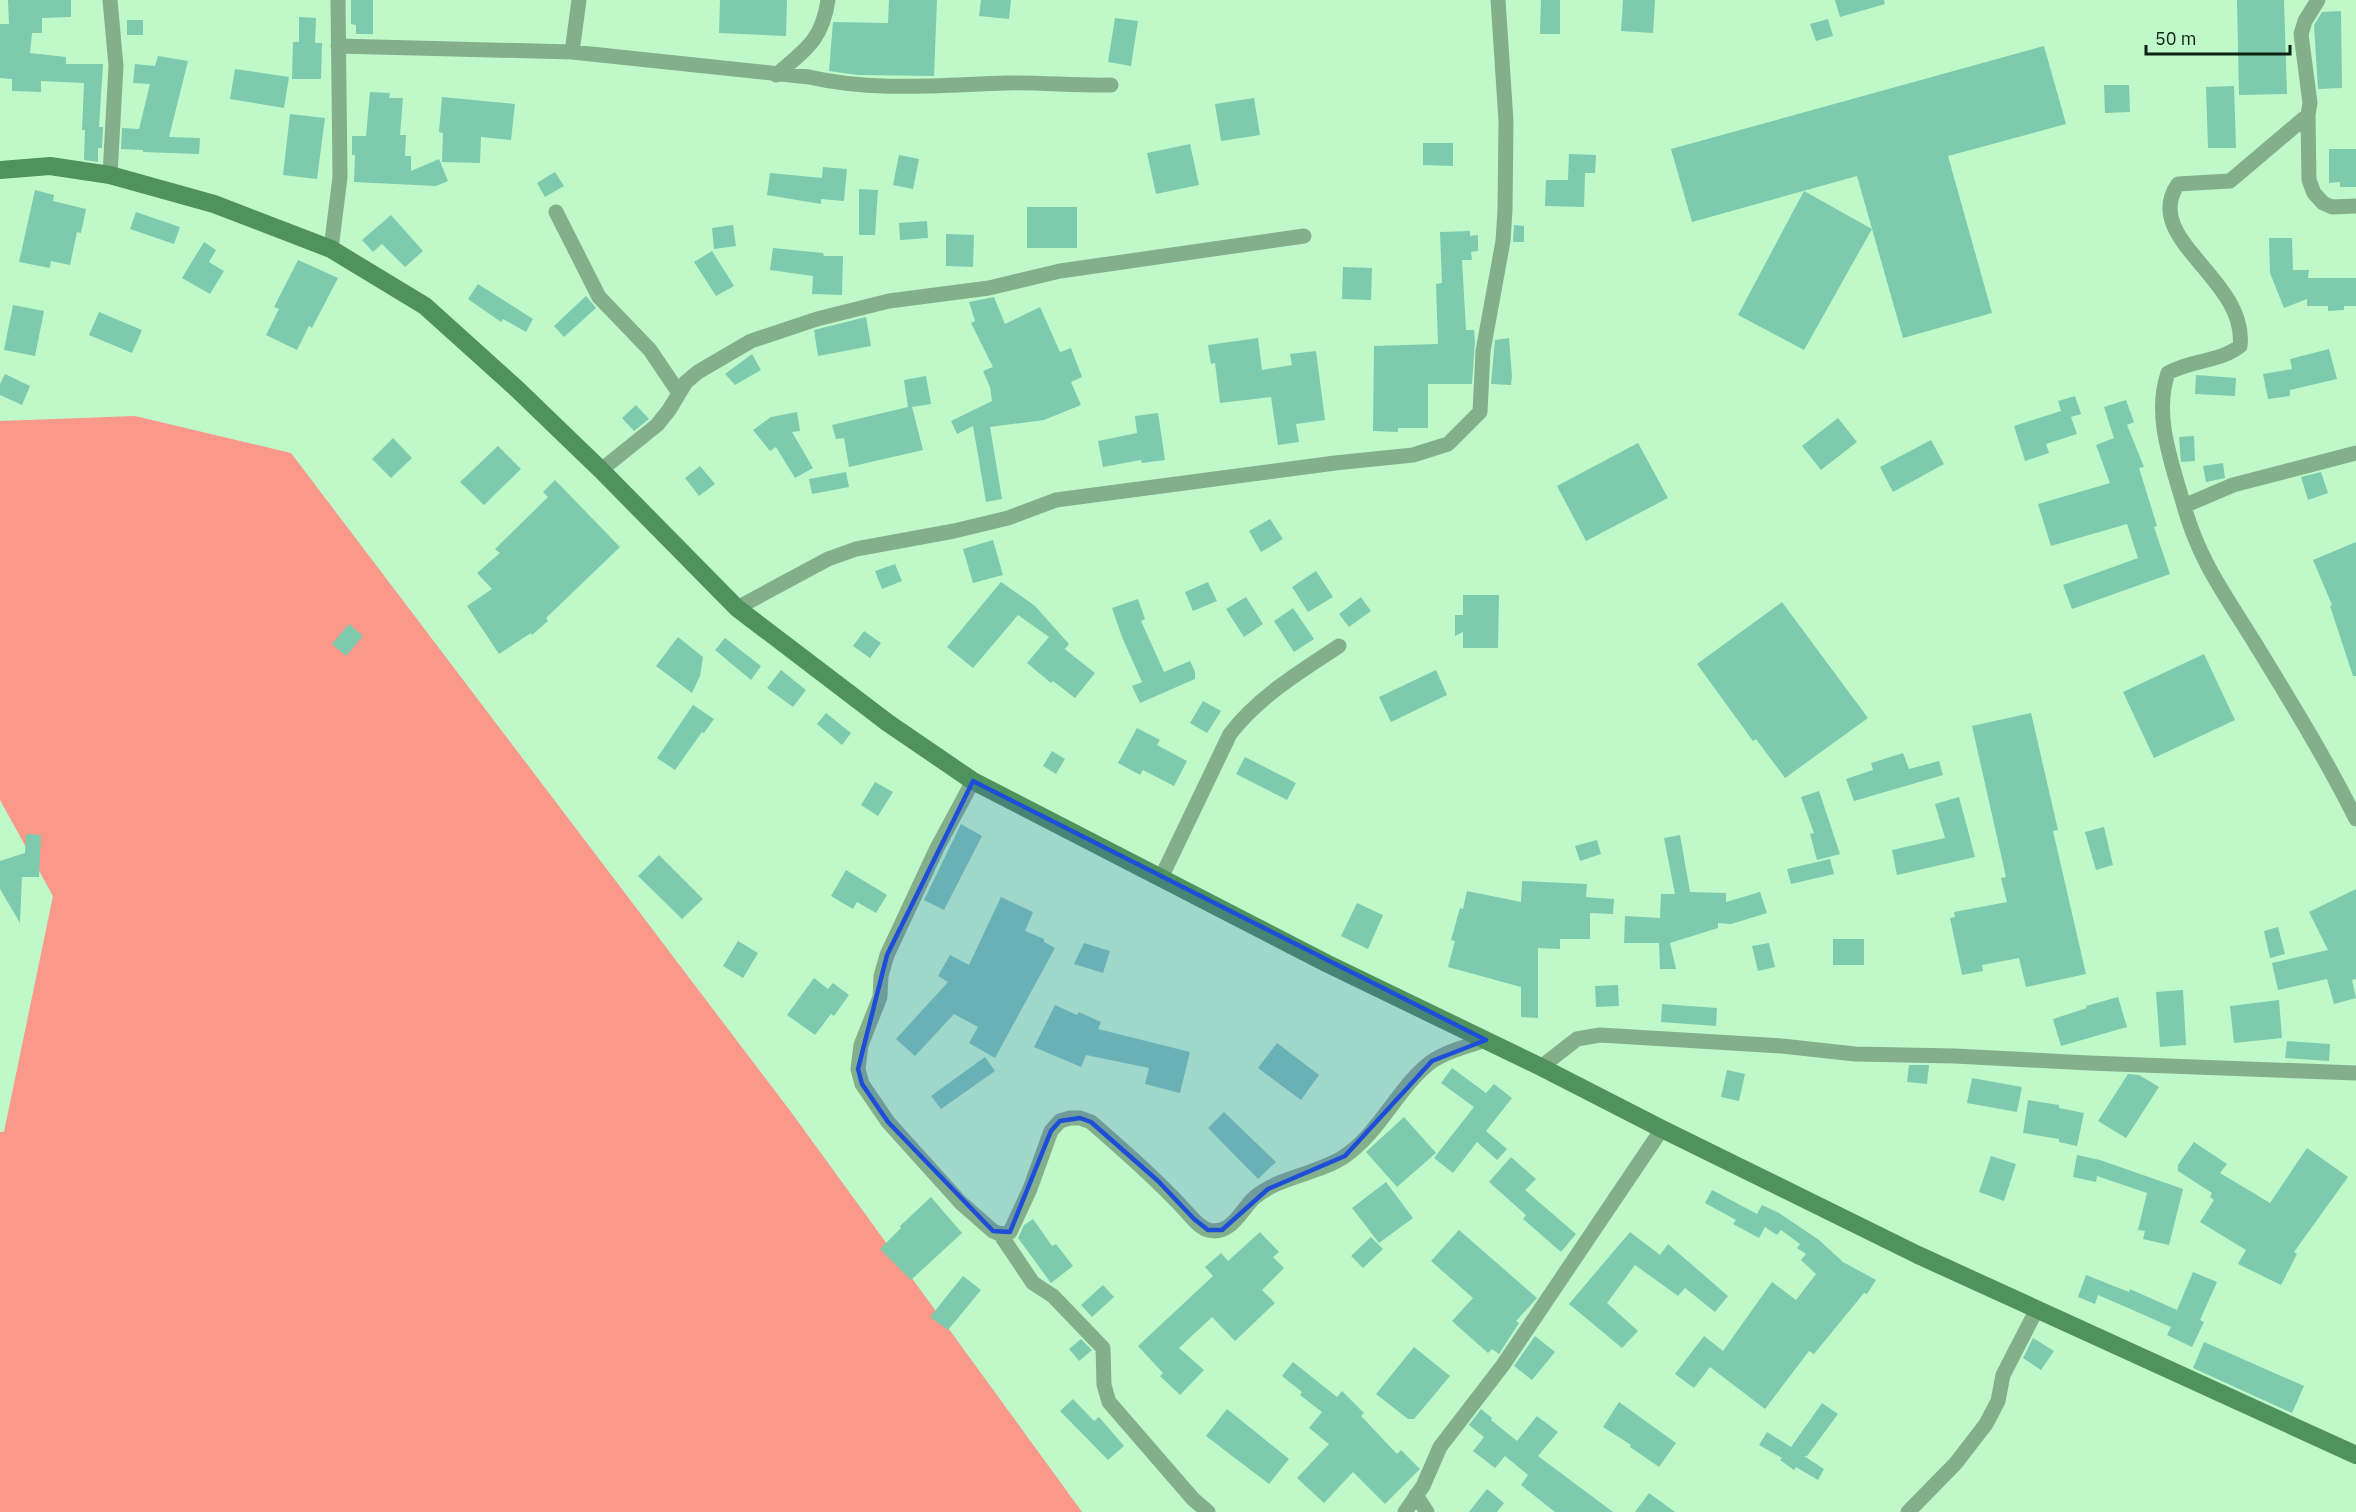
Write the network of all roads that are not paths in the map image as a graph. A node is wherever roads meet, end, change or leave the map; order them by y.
1 (110, 0) edge
2 (338, 0) edge
3 (579, 0) edge
4 (828, 0) edge
5 (1498, 0) edge
6 (2318, 0) edge
7 (338, 46) junction
8 (572, 52) junction
9 (776, 75) junction
10 (1111, 85) dead end
11 (2308, 115) junction
12 (0, 170) edge
13 (110, 175) junction
14 (2356, 206) edge
15 (556, 212) dead end
16 (1304, 236) dead end
17 (331, 249) junction
18 (680, 393) junction
19 (2356, 453) edge
20 (601, 470) junction
21 (2184, 506) junction
22 (737, 608) junction
23 (1339, 646) dead end
24 (973, 781) junction
25 (2356, 819) edge
26 (1161, 878) junction
27 (1486, 1040) junction
28 (1541, 1067) junction
29 (2356, 1073) edge
30 (1662, 1130) junction
31 (1000, 1234) junction
32 (2037, 1309) junction
33 (2356, 1455) edge
34 (1416, 1495) junction
35 (1208, 1512) edge
36 (1405, 1512) edge
37 (1427, 1512) edge
38 (1908, 1512) edge

1 - 13 street
2 - 7 street
3 - 8 street
4 - 9 street
5 - 22 street
6 - 11 street
7 - 8 street
7 - 17 street
8 - 9 street
9 - 10 street
11 - 14 street
11 - 21 street
12 - 13 street
13 - 17 street
15 - 18 street
16 - 18 street
17 - 20 street
18 - 20 street
19 - 21 street
20 - 22 street
21 - 25 street
22 - 24 street
23 - 26 street
24 - 26 street
24 - 31 street
26 - 27 street
27 - 28 street
27 - 31 street
28 - 29 street
28 - 30 street
30 - 32 street
30 - 34 street
31 - 35 street
32 - 33 street
32 - 38 street
34 - 36 street
34 - 37 street

